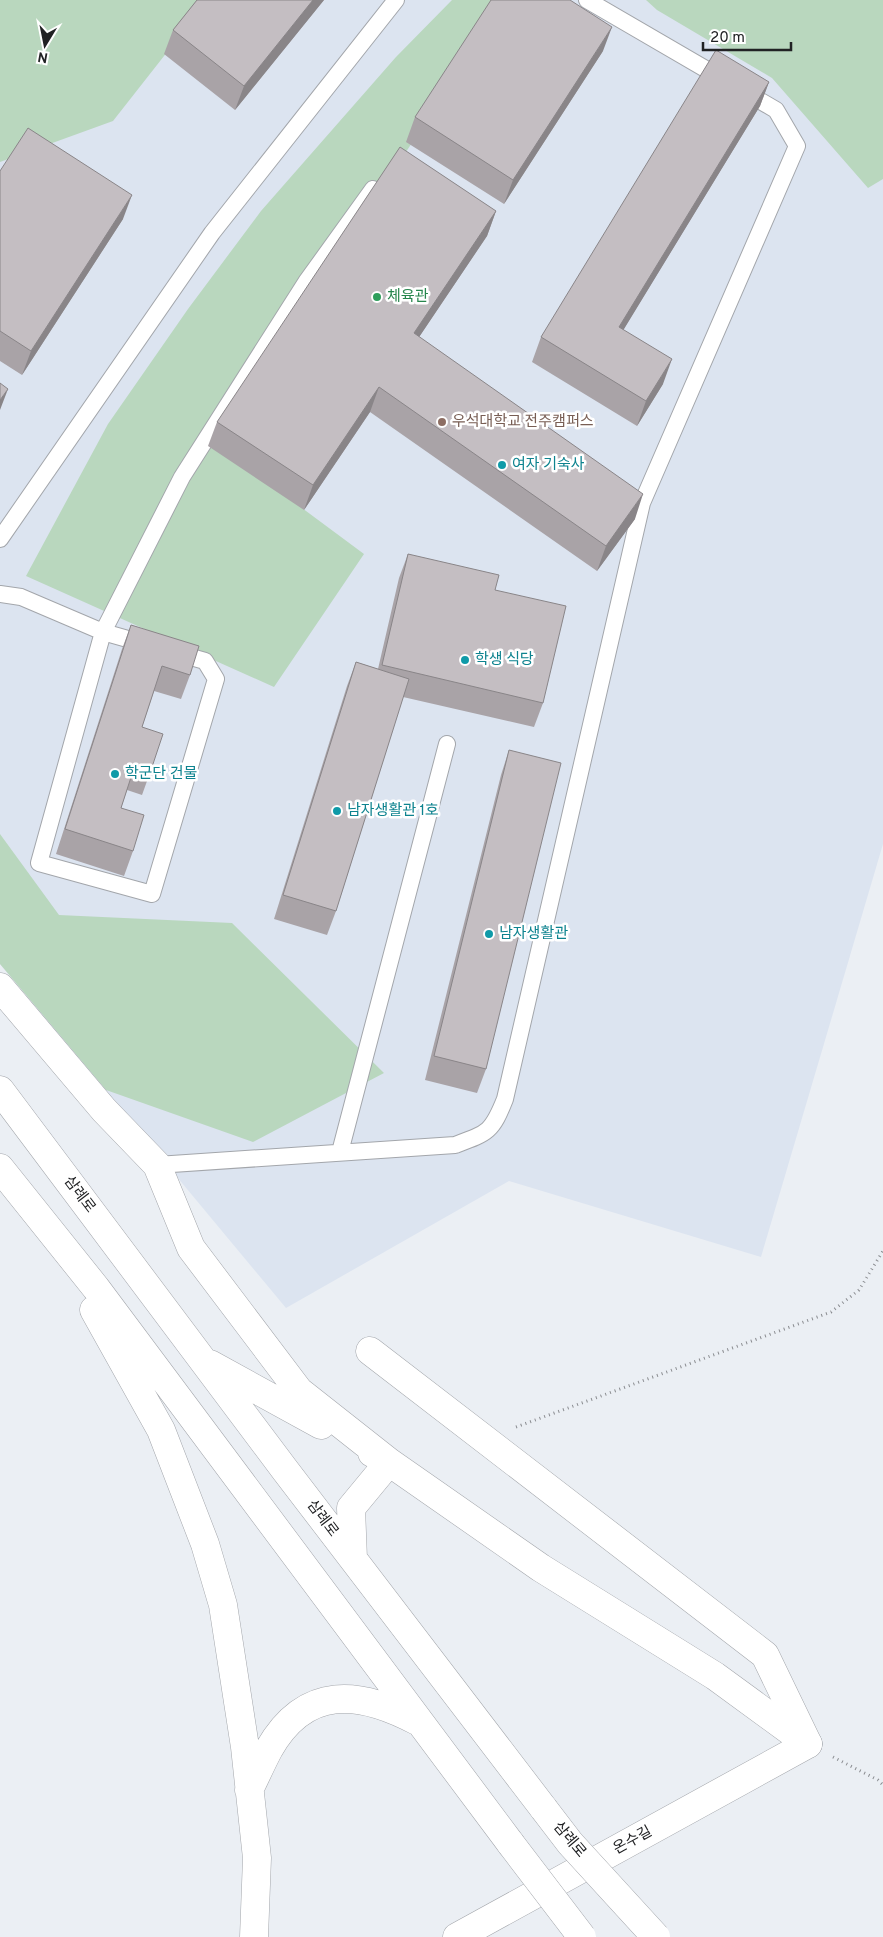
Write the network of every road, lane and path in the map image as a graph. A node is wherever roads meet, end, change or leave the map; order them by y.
1 (396, 0) edge
2 (587, 0) edge
3 (379, 180) edge
4 (0, 539) edge
5 (0, 594) edge
6 (103, 632) junction
7 (447, 744) dead end
8 (0, 987) edge
9 (0, 1090) edge
10 (340, 1152) junction
11 (157, 1165) junction
12 (0, 1168) edge
13 (51, 1232) junction
14 (883, 1251) edge
15 (370, 1351) dead end
16 (202, 1359) junction
17 (483, 1439) junction
18 (388, 1462) junction
19 (353, 1559) junction
20 (420, 1722) junction
21 (808, 1744) junction
22 (883, 1785) edge
23 (250, 1790) junction
24 (254, 1937) edge
25 (458, 1937) edge
26 (582, 1937) edge
27 (656, 1937) edge

1 - 4 lane
2 - 10 lane
3 - 6 lane
5 - 6 lane
6 - 6 lane
7 - 10 lane
8 - 11 street
9 - 16 street, 삼례로
10 - 11 lane
11 - 18 street
12 - 13 street
13 - 20 street
13 - 23 street
14 - 17 path
15 - 17 street
16 - 18 street
16 - 19 street, 삼례로
17 - 21 street
18 - 19 street
18 - 21 street
19 - 27 street, 삼례로, bridge
20 - 23 street
20 - 26 street, bridge
21 - 22 path
21 - 25 street, 온수길
23 - 24 street

